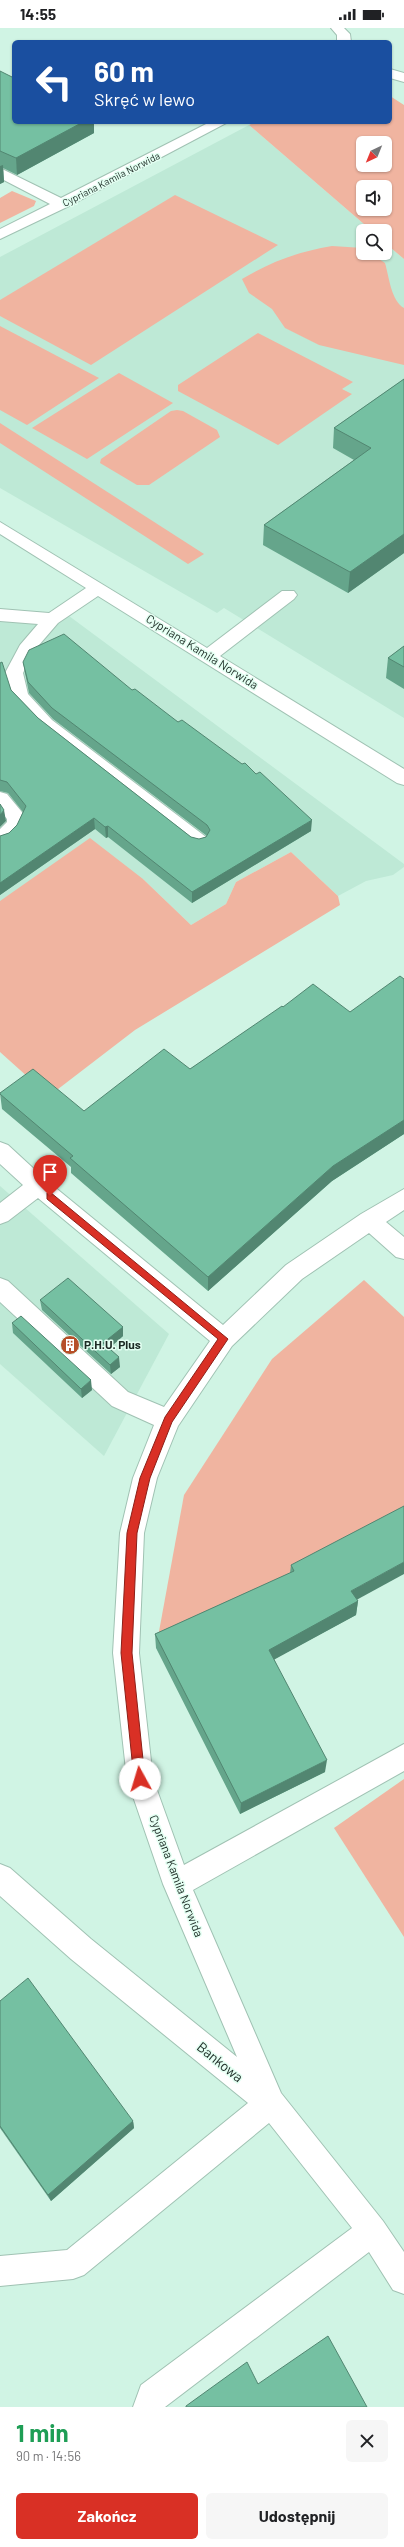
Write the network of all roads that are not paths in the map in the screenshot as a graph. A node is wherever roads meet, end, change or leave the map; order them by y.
1 (336, 28) edge
2 (344, 40) edge
3 (392, 74) edge
4 (404, 78) edge
5 (217, 124) edge
6 (0, 172) edge
7 (62, 204) junction
8 (0, 235) edge
9 (0, 527) edge
10 (98, 588) junction
11 (288, 596) dead end
12 (0, 615) edge
13 (52, 619) junction
14 (208, 656) junction
15 (404, 778) edge
16 (0, 799) edge
17 (0, 840) edge
18 (199, 842) edge
19 (0, 1150) edge
20 (38, 1186) junction
21 (404, 1198) edge
22 (0, 1215) edge
23 (369, 1220) junction
24 (404, 1250) edge
25 (0, 1288) edge
26 (224, 1339) junction
27 (168, 1420) junction
28 (404, 1757) edge
29 (0, 1878) edge
30 (177, 1884) junction
31 (271, 2103) junction
32 (373, 2231) junction
33 (0, 2271) edge
34 (404, 2279) edge
35 (150, 2407) edge

1 - 2 street
3 - 4 street
5 - 7 street, Cypriana Kamila Norwida
6 - 7 street
7 - 8 street, Cypriana Kamila Norwida
9 - 10 street, Cypriana Kamila Norwida
10 - 13 street
10 - 14 street, Cypriana Kamila Norwida
11 - 14 street
12 - 13 street
13 - 18 street
14 - 15 street, Cypriana Kamila Norwida
16 - 17 street
19 - 20 street
20 - 22 street
20 - 26 street
21 - 23 street, Cypriana Kamila Norwida
23 - 24 street
23 - 26 street, Cypriana Kamila Norwida
25 - 27 street
26 - 27 street, Cypriana Kamila Norwida
27 - 30 street, Cypriana Kamila Norwida
28 - 30 street
29 - 31 street, Bankowa
30 - 31 street, Cypriana Kamila Norwida
31 - 32 street, Bankowa
31 - 33 street
32 - 34 street, Bankowa
32 - 35 street

